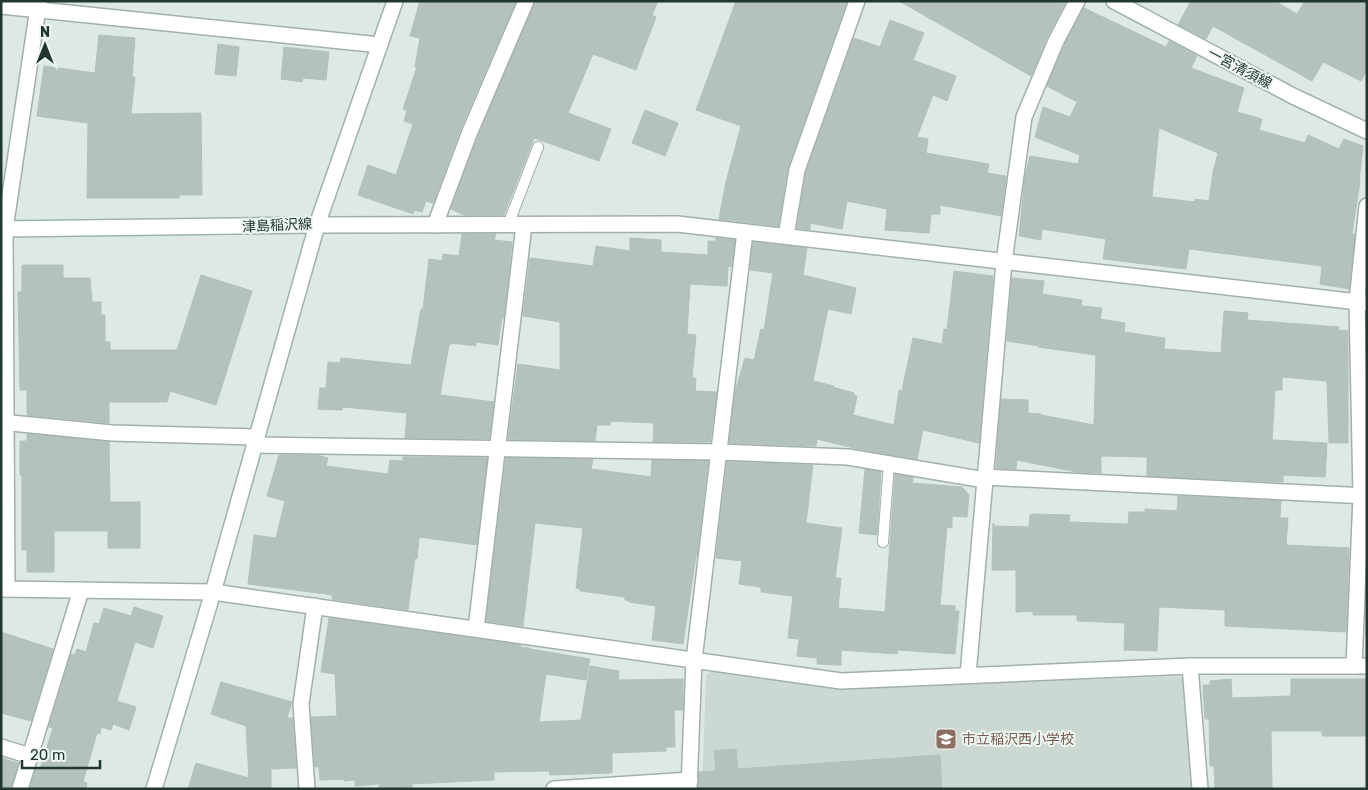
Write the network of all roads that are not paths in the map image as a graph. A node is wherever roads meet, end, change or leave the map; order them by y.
1 (395, 1) edge
2 (526, 1) edge
3 (857, 1) edge
4 (1077, 1) edge
5 (1114, 1) edge
6 (39, 5) edge
7 (1, 6) edge
8 (380, 45) junction
9 (1367, 132) edge
10 (538, 147) dead end
11 (1367, 206) edge
12 (317, 225) junction
13 (435, 225) junction
14 (508, 225) junction
15 (524, 225) junction
16 (3, 229) edge
17 (745, 232) junction
18 (786, 236) junction
19 (1004, 262) junction
20 (1362, 302) edge
21 (4, 422) edge
22 (256, 441) junction
23 (498, 448) junction
24 (719, 452) junction
25 (889, 464) junction
26 (985, 479) junction
27 (1364, 496) edge
28 (883, 542) dead end
29 (4, 589) edge
30 (81, 590) junction
31 (213, 592) junction
32 (315, 606) junction
33 (476, 629) junction
34 (694, 660) junction
35 (1190, 666) junction
36 (1360, 666) edge
37 (968, 676) junction
38 (1, 747) edge
39 (30, 756) junction
40 (690, 784) edge
41 (20, 789) edge
42 (154, 789) edge
43 (307, 789) edge
44 (554, 789) edge
45 (1200, 789) edge

1 - 8 street, 津島稲沢線
2 - 13 street
3 - 18 street
4 - 19 street
5 - 9 street, 一宮清須線
6 - 7 street
6 - 8 street
6 - 16 street
8 - 12 street, 津島稲沢線
10 - 14 lane
11 - 20 street
12 - 13 street
12 - 16 street, 津島稲沢線
12 - 22 street
13 - 14 street
14 - 15 street
15 - 17 street
15 - 23 street
16 - 21 street
17 - 18 street
17 - 24 street
18 - 19 street
19 - 20 street
19 - 26 street
20 - 27 street
21 - 22 street
21 - 29 street
22 - 23 street
22 - 31 street
23 - 24 street
23 - 33 street
24 - 25 street
24 - 34 street
25 - 26 street
25 - 28 lane
26 - 27 street
26 - 37 street
27 - 36 street
29 - 30 street
30 - 31 street
30 - 39 street
31 - 32 street
31 - 42 street
32 - 33 street
32 - 43 street
33 - 34 street
34 - 37 street
34 - 40 street
35 - 36 street
35 - 37 street
35 - 45 street
38 - 39 street
39 - 41 street
40 - 44 street

